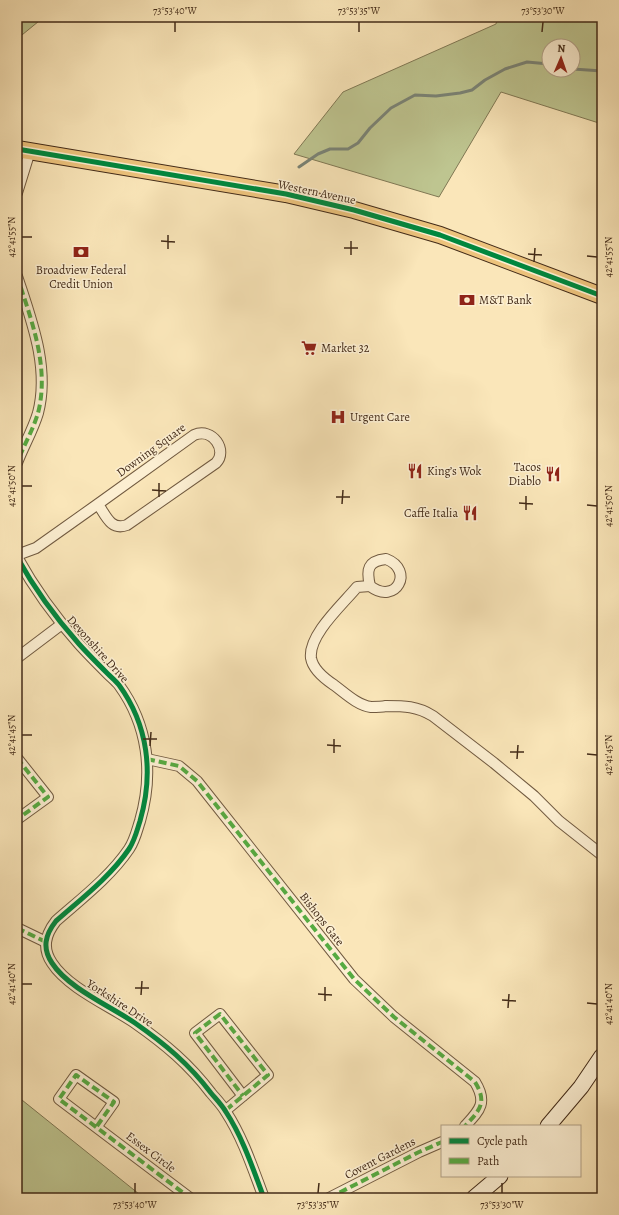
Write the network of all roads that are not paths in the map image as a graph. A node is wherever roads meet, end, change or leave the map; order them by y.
1 (23, 150) edge
2 (17, 193) edge
3 (17, 276) edge
4 (602, 296) edge
5 (17, 463) edge
6 (98, 504) junction
7 (17, 556) edge
8 (370, 586) dead end
9 (62, 624) junction
10 (17, 658) edge
11 (17, 758) edge
12 (147, 759) junction
13 (17, 815) edge
14 (602, 855) edge
15 (17, 928) edge
16 (46, 942) junction
17 (602, 1056) edge
18 (243, 1096) junction
19 (226, 1110) junction
20 (466, 1125) edge
21 (549, 1125) edge
22 (97, 1126) junction
23 (441, 1142) edge
24 (499, 1177) edge
25 (190, 1198) edge
26 (264, 1198) edge
27 (329, 1198) edge
28 (474, 1198) edge

1 - 2 street
1 - 4 main road, Western Avenue
3 - 5 street
6 - 6 street, Downing Square
6 - 7 street, Downing Square
7 - 9 street, Devonshire Drive
8 - 14 street
9 - 10 street
9 - 12 street, Devonshire Drive
11 - 13 street
12 - 16 street, Devonshire Drive
12 - 20 street, Bishops Gate
15 - 16 street
16 - 19 street, Yorkshire Drive
17 - 21 main road
18 - 18 street
18 - 19 street
19 - 26 street, Yorkshire Drive
22 - 22 street, Essex Circle
22 - 25 street, Essex Circle
23 - 27 street, Covent Gardens
24 - 28 main road

